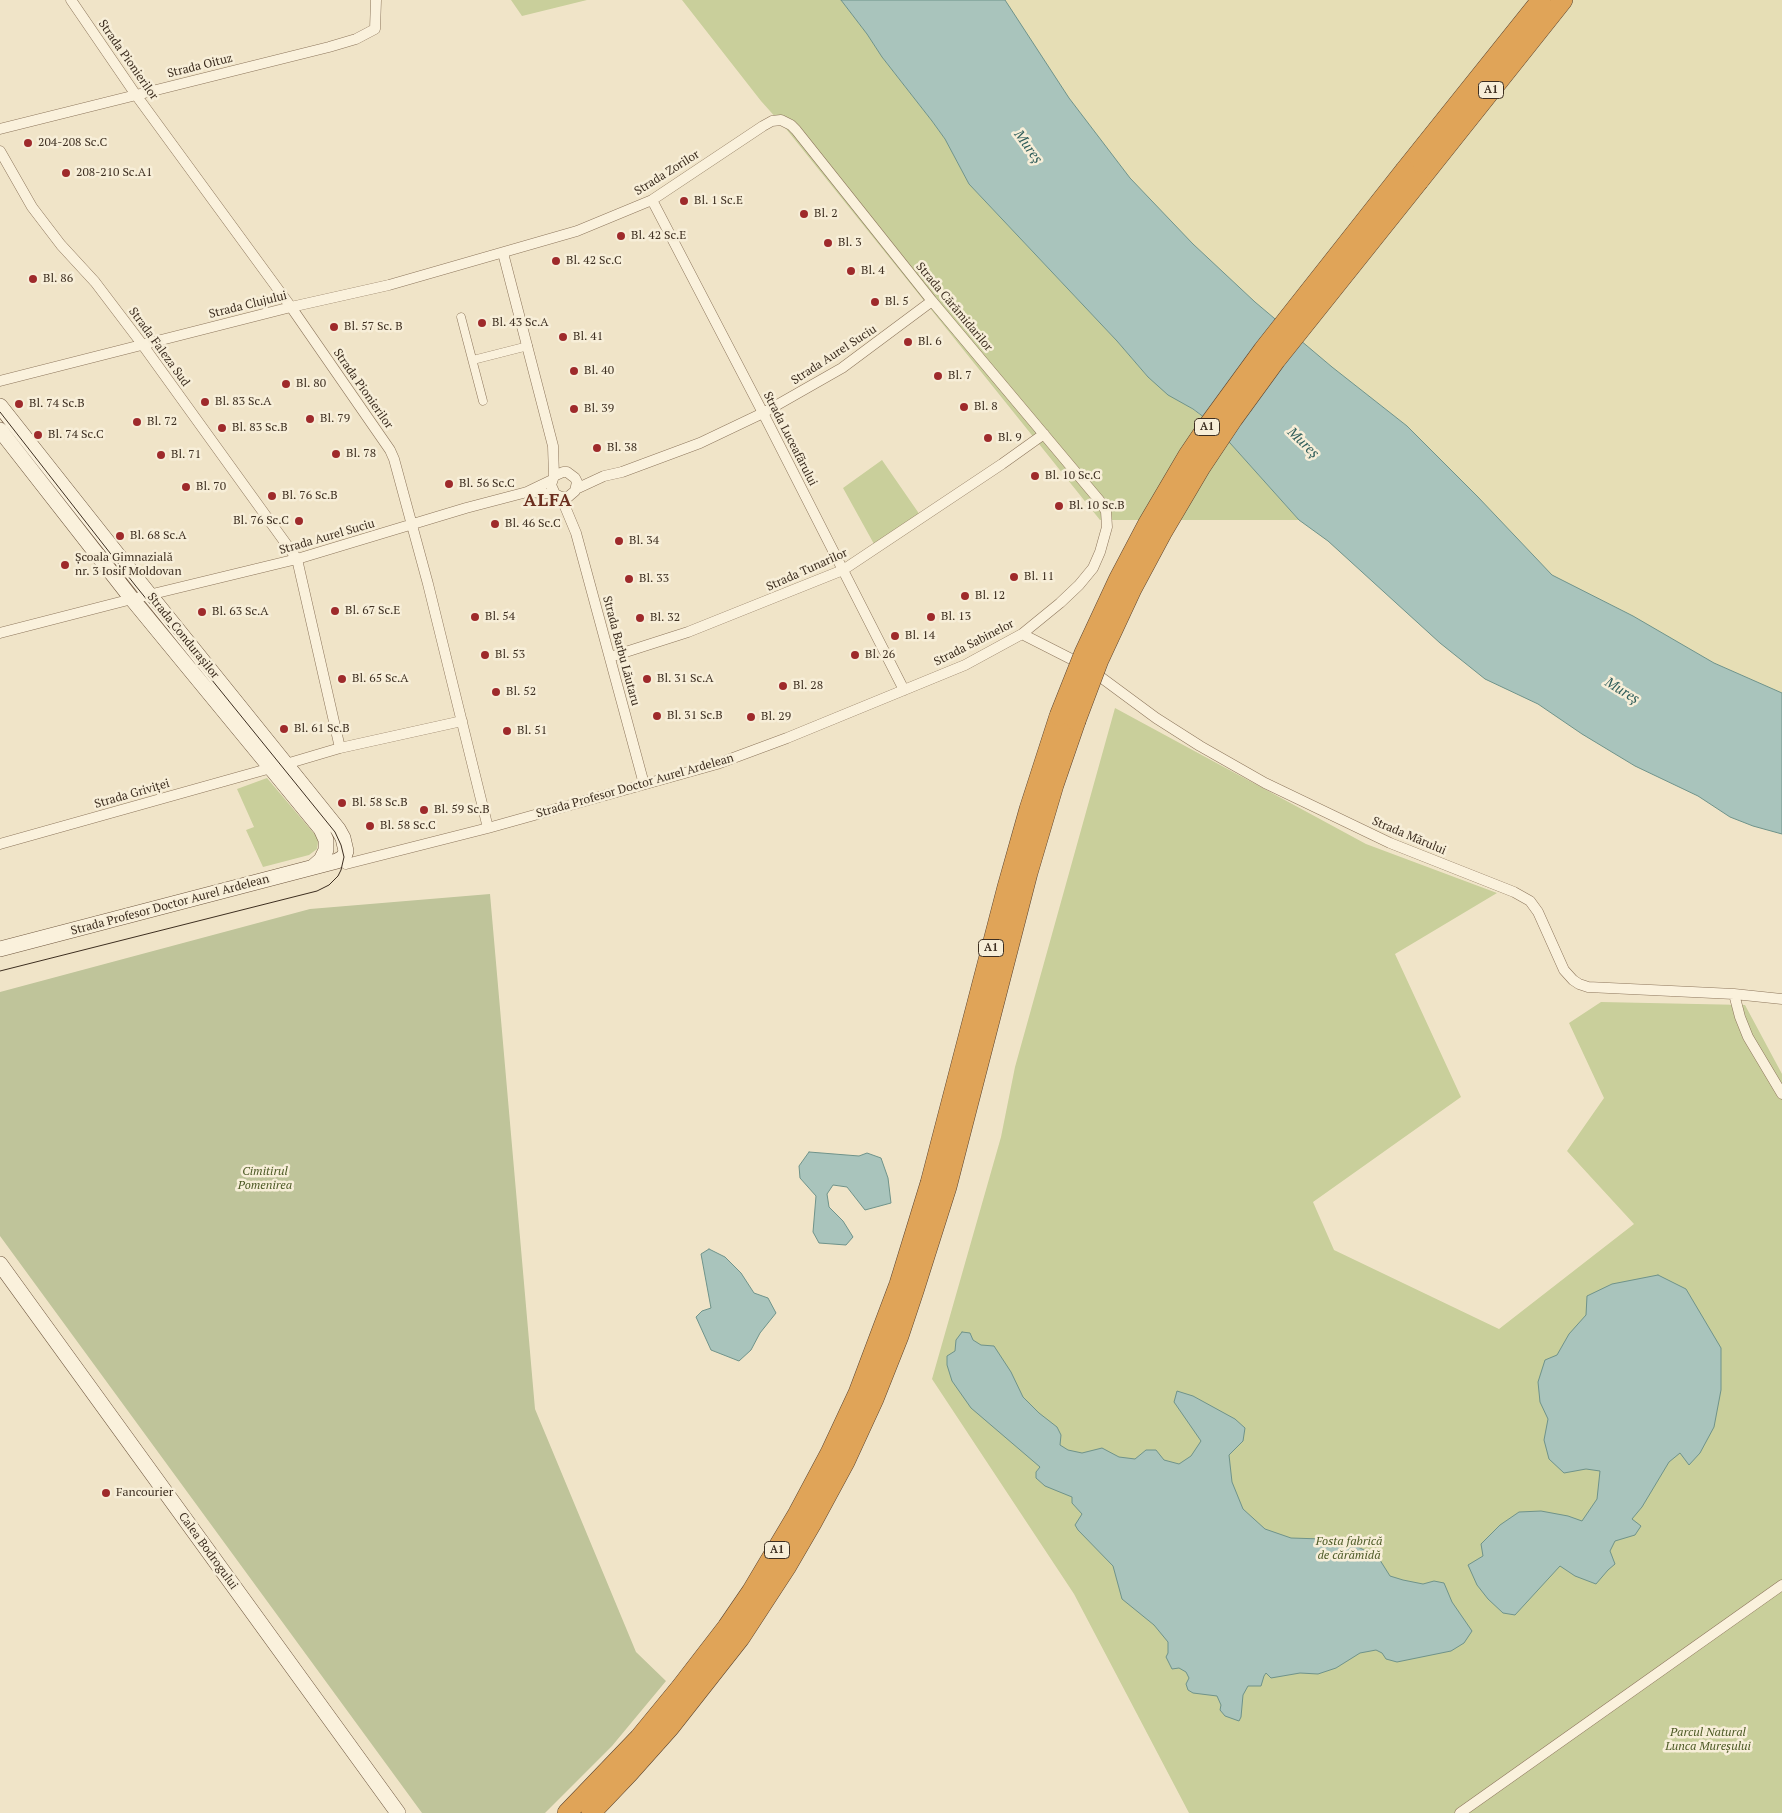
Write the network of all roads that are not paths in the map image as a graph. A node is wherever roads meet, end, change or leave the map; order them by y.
1 (71, 0) edge
2 (376, 0) edge
3 (1541, 0) edge
4 (1563, 0) edge
5 (136, 95) junction
6 (781, 120) joint
7 (0, 129) edge
8 (0, 151) edge
9 (1412, 176) junction
10 (652, 200) junction
11 (503, 253) junction
12 (932, 301) junction
13 (291, 307) junction
14 (461, 317) dead end
15 (142, 344) junction
16 (528, 346) junction
17 (473, 360) junction
18 (0, 381) edge
19 (483, 401) dead end
20 (0, 406) edge
21 (764, 413) junction
22 (0, 430) edge
23 (1044, 434) junction
24 (553, 446) junction
25 (570, 474) junction
26 (604, 476) junction
27 (553, 478) junction
28 (575, 491) junction
29 (527, 492) junction
30 (558, 495) junction
31 (1106, 511) joint
32 (574, 524) junction
33 (411, 525) junction
34 (297, 559) junction
35 (843, 570) junction
36 (150, 595) junction
37 (132, 599) junction
38 (0, 634) edge
39 (1022, 634) junction
40 (610, 657) junction
41 (904, 690) junction
42 (462, 721) junction
43 (340, 748) junction
44 (286, 764) junction
45 (271, 768) junction
46 (644, 784) junction
47 (488, 828) junction
48 (345, 843) junction
49 (0, 844) edge
50 (340, 860) junction
51 (358, 861) junction
52 (314, 867) junction
53 (0, 949) edge
54 (1734, 994) junction
55 (1782, 999) edge
56 (1782, 1094) edge
57 (921, 1244) junction
58 (0, 1264) edge
59 (1782, 1585) edge
60 (398, 1813) edge
61 (567, 1813) edge
62 (591, 1813) edge
63 (1460, 1813) edge

1 - 5 street, Strada Pionierilor
2 - 5 street, Strada Oituz
3 - 9 highway, A1
4 - 9 highway, A1
5 - 7 street, Strada Oituz
5 - 13 street, Strada Pionierilor
6 - 10 street, Strada Zorilor
6 - 12 street, Strada Cărămidarilor
8 - 15 street, Strada Faleza Sud
9 - 57 highway, A1, bridge
10 - 11 street, Strada Zorilor
10 - 21 street, Strada Luceafărului
11 - 13 street, Strada Clujului
11 - 16 street
12 - 21 street, Strada Aurel Suciu
12 - 23 street, Strada Cărămidarilor
13 - 15 street, Strada Clujului
13 - 33 street, Strada Pionierilor
14 - 17 street
15 - 18 street, Strada Clujului
15 - 34 street, Strada Faleza Sud
16 - 17 street
16 - 24 street
17 - 19 street
20 - 36 main road, Strada Condurașilor
21 - 26 street, Strada Aurel Suciu
21 - 35 street, Strada Luceafărului
22 - 37 main road, Strada Condurașilor
23 - 31 street, Strada Cărămidarilor
23 - 35 street, Strada Tunarilor
24 - 25 street
24 - 27 street
25 - 26 street, Strada Aurel Suciu
25 - 27 street
25 - 28 street
26 - 28 street, Strada Aurel Suciu
27 - 29 street, Strada Aurel Suciu
27 - 30 street
28 - 30 street
28 - 32 street, Strada Barbu Lăutaru
29 - 30 street, Strada Aurel Suciu
29 - 33 street, Strada Aurel Suciu
30 - 32 street, Strada Barbu Lăutaru
31 - 39 street, Strada Sabinelor
32 - 40 street, Strada Barbu Lăutaru
33 - 34 street, Strada Aurel Suciu
33 - 42 street, Strada Pionierilor
34 - 36 street, Strada Aurel Suciu
34 - 43 street
35 - 40 street, Strada Tunarilor
35 - 41 street, Strada Luceafărului
36 - 37 street, Strada Aurel Suciu
36 - 44 main road, Strada Condurașilor
37 - 38 street, Strada Aurel Suciu
37 - 45 main road, Strada Condurașilor
39 - 41 street, Strada Sabinelor
39 - 54 street, Strada Mărului
40 - 46 street, Strada Barbu Lăutaru
41 - 46 street, Strada Profesor Doctor Aurel Ardelean
42 - 43 street
42 - 47 street, Strada Pionierilor
43 - 44 street
44 - 48 main road, Strada Condurașilor
45 - 49 street, Strada Griviței
45 - 52 main road, Strada Condurașilor
46 - 47 street, Strada Profesor Doctor Aurel Ardelean
47 - 51 street, Strada Profesor Doctor Aurel Ardelean
48 - 50 main road
48 - 51 street, Strada Condurașilor
50 - 51 street, Strada Profesor Doctor Aurel Ardelean
50 - 52 main road, Strada Profesor Doctor Aurel Ardelean
52 - 53 main road, Strada Profesor Doctor Aurel Ardelean
54 - 55 street, Strada Mărului
54 - 56 street
57 - 61 highway, A1
57 - 62 highway, A1
58 - 60 main road, Calea Bodrogului
59 - 63 street

